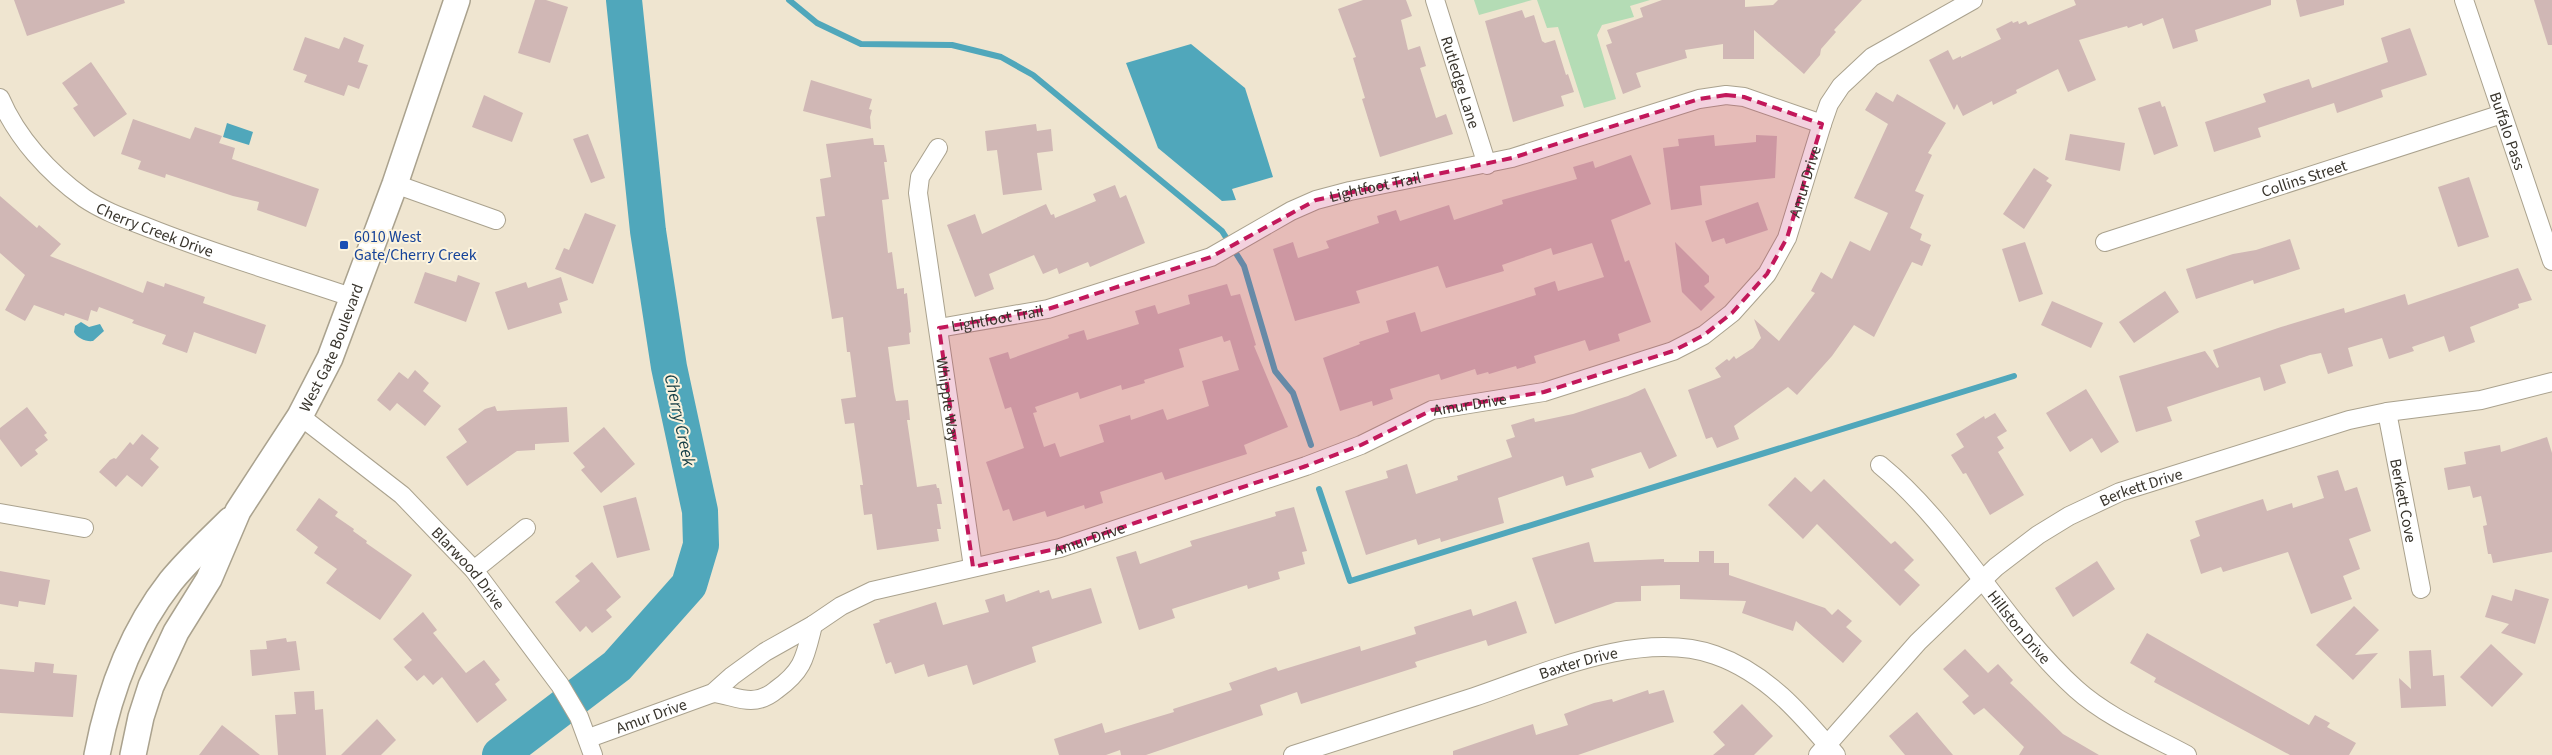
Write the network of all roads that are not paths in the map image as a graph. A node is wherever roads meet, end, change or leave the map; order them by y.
1 (457, 0) edge
2 (1435, 0) edge
3 (1973, 0) edge
4 (2464, 0) edge
5 (0, 98) edge
6 (2502, 114) junction
7 (1822, 124) junction
8 (938, 148) dead end
9 (1487, 165) junction
10 (395, 184) junction
11 (496, 220) dead end
12 (2105, 242) dead end
13 (2552, 261) edge
14 (354, 298) junction
15 (939, 328) junction
16 (2552, 382) edge
17 (2387, 412) junction
18 (300, 416) junction
19 (1880, 465) dead end
20 (238, 511) junction
21 (0, 513) edge
22 (84, 528) dead end
23 (526, 528) dead end
24 (972, 567) junction
25 (474, 570) junction
26 (1981, 581) junction
27 (2421, 589) dead end
28 (813, 625) junction
29 (713, 693) junction
30 (591, 747) edge
31 (1827, 751) edge
32 (97, 755) edge
33 (133, 755) edge
34 (1293, 755) edge
35 (2187, 755) edge

1 - 10 main road, West Gate Boulevard
2 - 9 street, Rutledge Lane
3 - 7 street, Amur Drive
4 - 6 street, Buffalo Pass
5 - 14 street, Cherry Creek Drive
6 - 12 street, Collins Street
6 - 13 street, Buffalo Pass
7 - 9 street, Lightfoot Trail
7 - 24 street, Amur Drive
8 - 15 street, Whipple Way
9 - 15 street, Lightfoot Trail
10 - 11 street
10 - 14 main road, West Gate Boulevard
14 - 18 main road, West Gate Boulevard
15 - 24 street, Whipple Way
16 - 17 street, Berkett Drive
17 - 26 street, Berkett Drive
17 - 27 street, Berkett Cove
18 - 20 main road, West Gate Boulevard
18 - 25 street, Blarwood Drive
19 - 26 street, Hillston Drive
20 - 32 main road, West Gate Boulevard
20 - 33 main road, West Gate Boulevard
21 - 22 street
23 - 25 street
24 - 28 street, Amur Drive
25 - 30 street, Blarwood Drive
26 - 31 street, Berkett Drive
26 - 35 street, Hillston Drive
28 - 29 street, Amur Drive
28 - 29 street
29 - 30 street, Amur Drive
31 - 34 street, Baxter Drive

